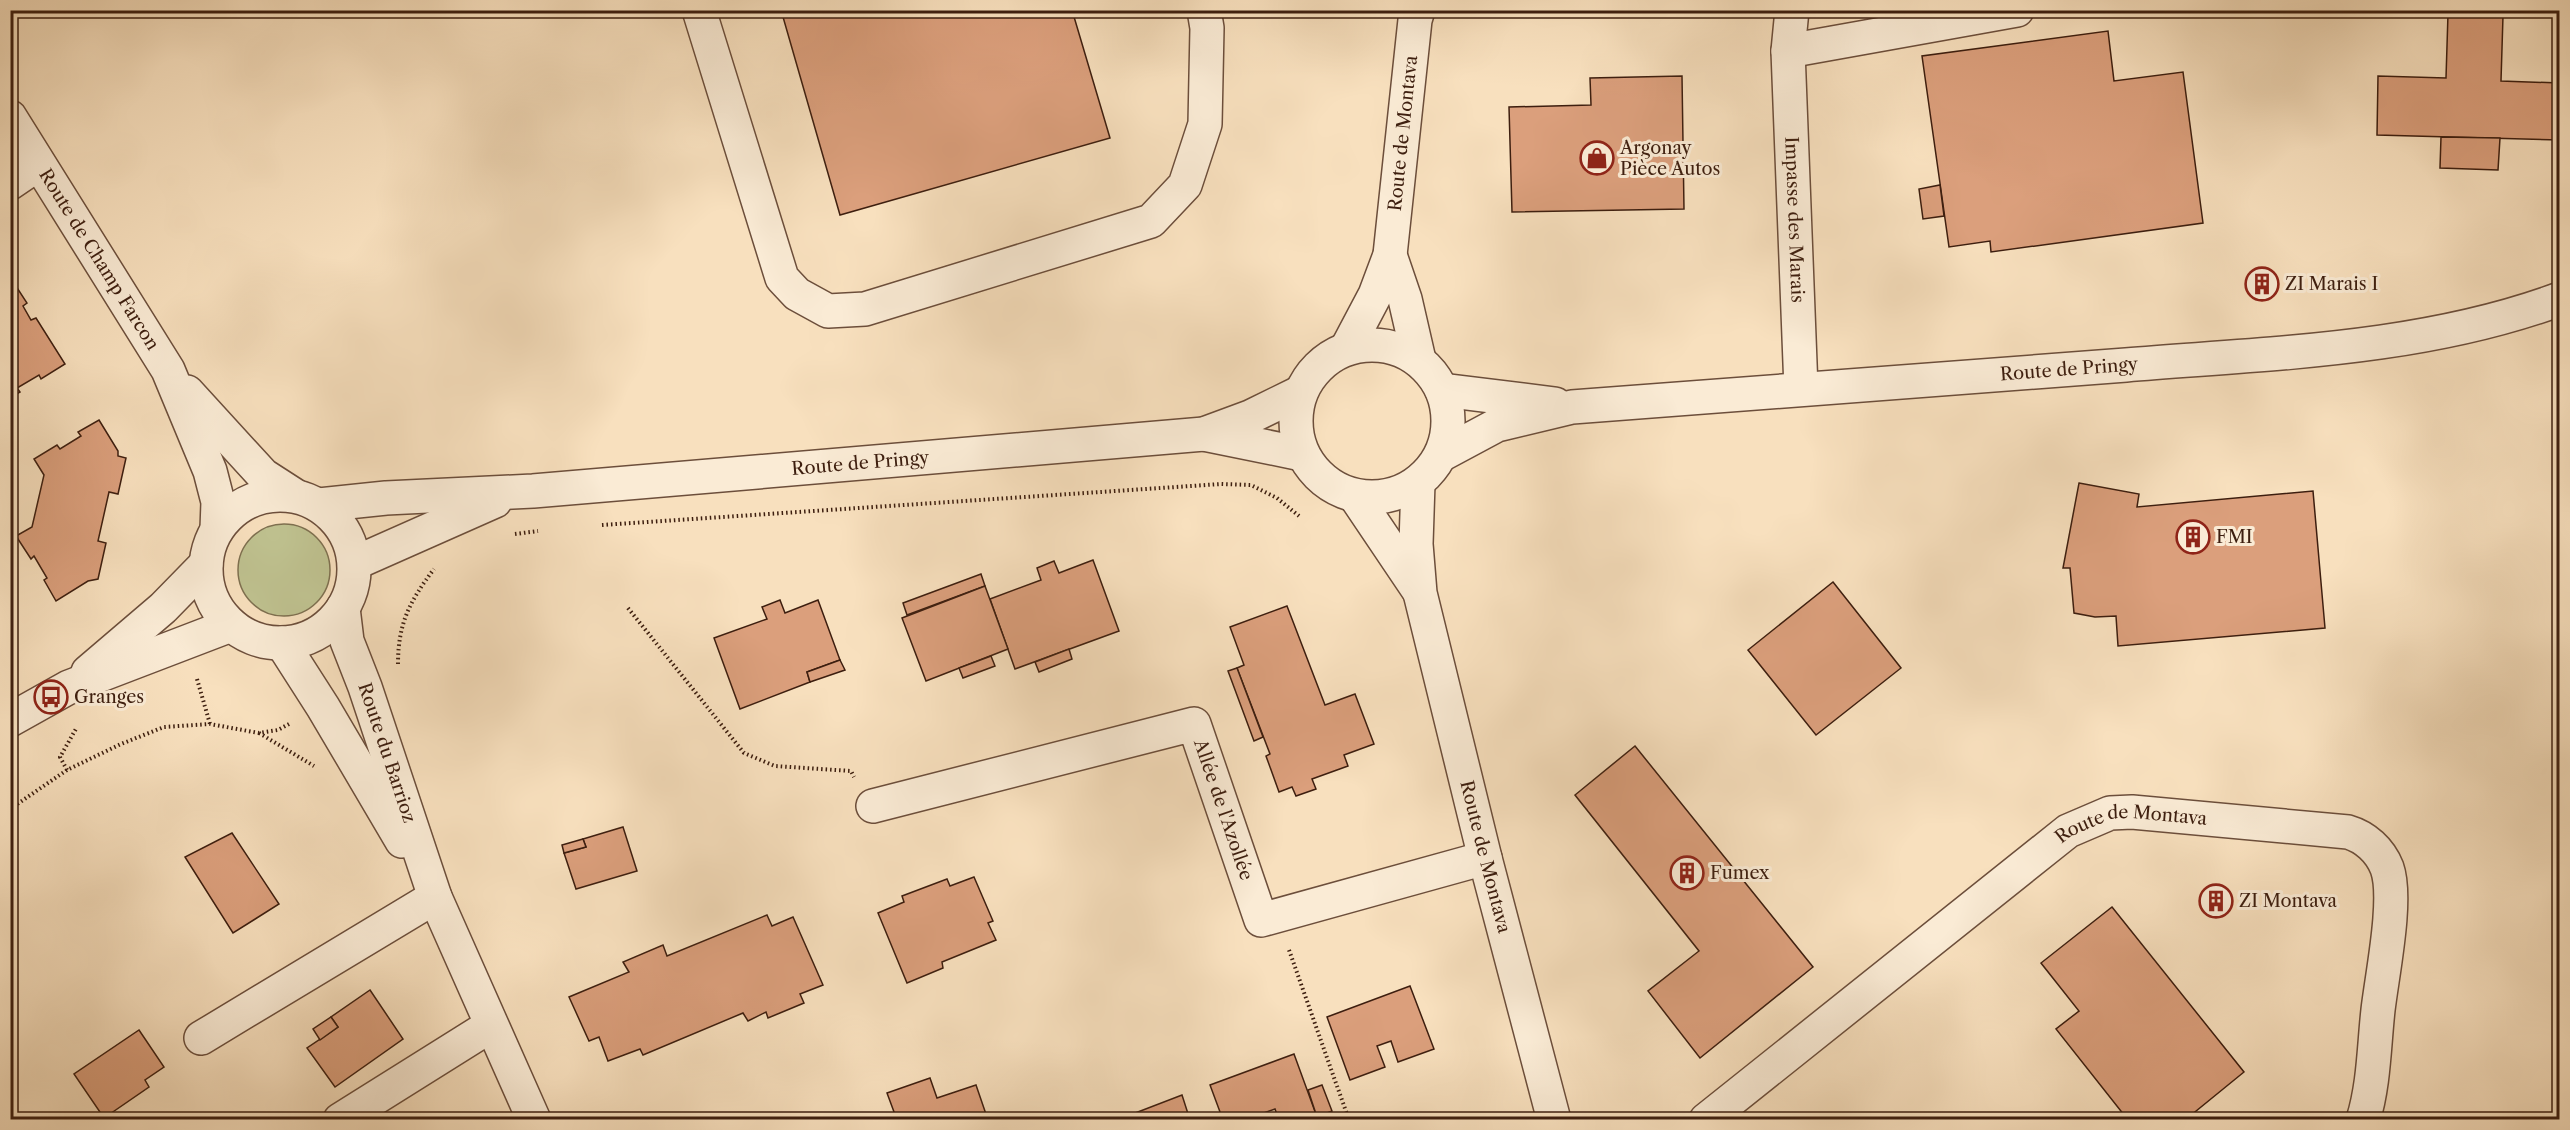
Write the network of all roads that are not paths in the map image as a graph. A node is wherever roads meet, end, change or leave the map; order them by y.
1 (699, 10) edge
2 (1204, 10) edge
3 (1418, 10) edge
4 (1792, 10) edge
5 (2017, 10) edge
6 (1788, 51) junction
7 (10, 117) edge
8 (38, 164) junction
9 (10, 183) edge
10 (1390, 255) junction
11 (2559, 299) edge
12 (1347, 348) junction
13 (1419, 360) junction
14 (168, 370) junction
15 (1801, 389) junction
16 (1442, 390) junction
17 (1301, 392) junction
18 (1572, 406) junction
19 (1204, 434) junction
20 (1302, 454) junction
21 (1441, 455) junction
22 (1418, 483) junction
23 (515, 492) junction
24 (1355, 496) junction
25 (306, 500) junction
26 (217, 529) junction
27 (355, 563) junction
28 (206, 564) junction
29 (1420, 593) junction
30 (343, 608) junction
31 (231, 625) junction
32 (282, 643) junction
33 (69, 687) junction
34 (10, 720) edge
35 (873, 806) road end
36 (1485, 858) junction
37 (435, 897) junction
38 (490, 1026) junction
39 (201, 1038) dead end
40 (340, 1119) edge
41 (534, 1119) edge
42 (1554, 1119) edge
43 (1706, 1119) edge
44 (2363, 1119) edge

1 - 2 street
3 - 10 street, Route de Montava
4 - 6 street, Impasse des Marais
5 - 6 street
6 - 15 street, Impasse des Marais
7 - 8 street, Route de Champ Farcon
8 - 9 street
8 - 14 street, Route de Champ Farcon
10 - 12 street, Route de Montava
10 - 13 street, Route de Montava
11 - 15 street, Route de Pringy
12 - 13 street
12 - 17 street
13 - 16 street
14 - 25 street, Route de Champ Farcon
14 - 26 street, Route de Champ Farcon
15 - 18 street, Route de Pringy
16 - 18 street, Route de Pringy
16 - 21 street
17 - 19 street, Route de Pringy
17 - 20 street
18 - 21 street, Route de Pringy
19 - 20 street, Route de Pringy
19 - 23 street, Route de Pringy
20 - 24 street
21 - 22 street
22 - 24 street
22 - 29 street, Route de Montava
23 - 25 street, Route de Pringy
23 - 27 street, Route de Pringy
24 - 29 street, Route de Montava
25 - 26 street
25 - 27 street
26 - 28 street
27 - 30 street
28 - 31 street
28 - 33 street
29 - 36 street, Route de Montava
30 - 32 street
30 - 37 street, Route du Barrioz
31 - 32 street
31 - 33 street
32 - 37 street, Route du Barrioz
33 - 34 street
35 - 36 street, Allée de l'Azollée
36 - 42 street, Route de Montava
37 - 38 street, Route du Barrioz
37 - 39 street
38 - 40 street
38 - 41 street, Route du Barrioz
43 - 44 street, Route de Montava

